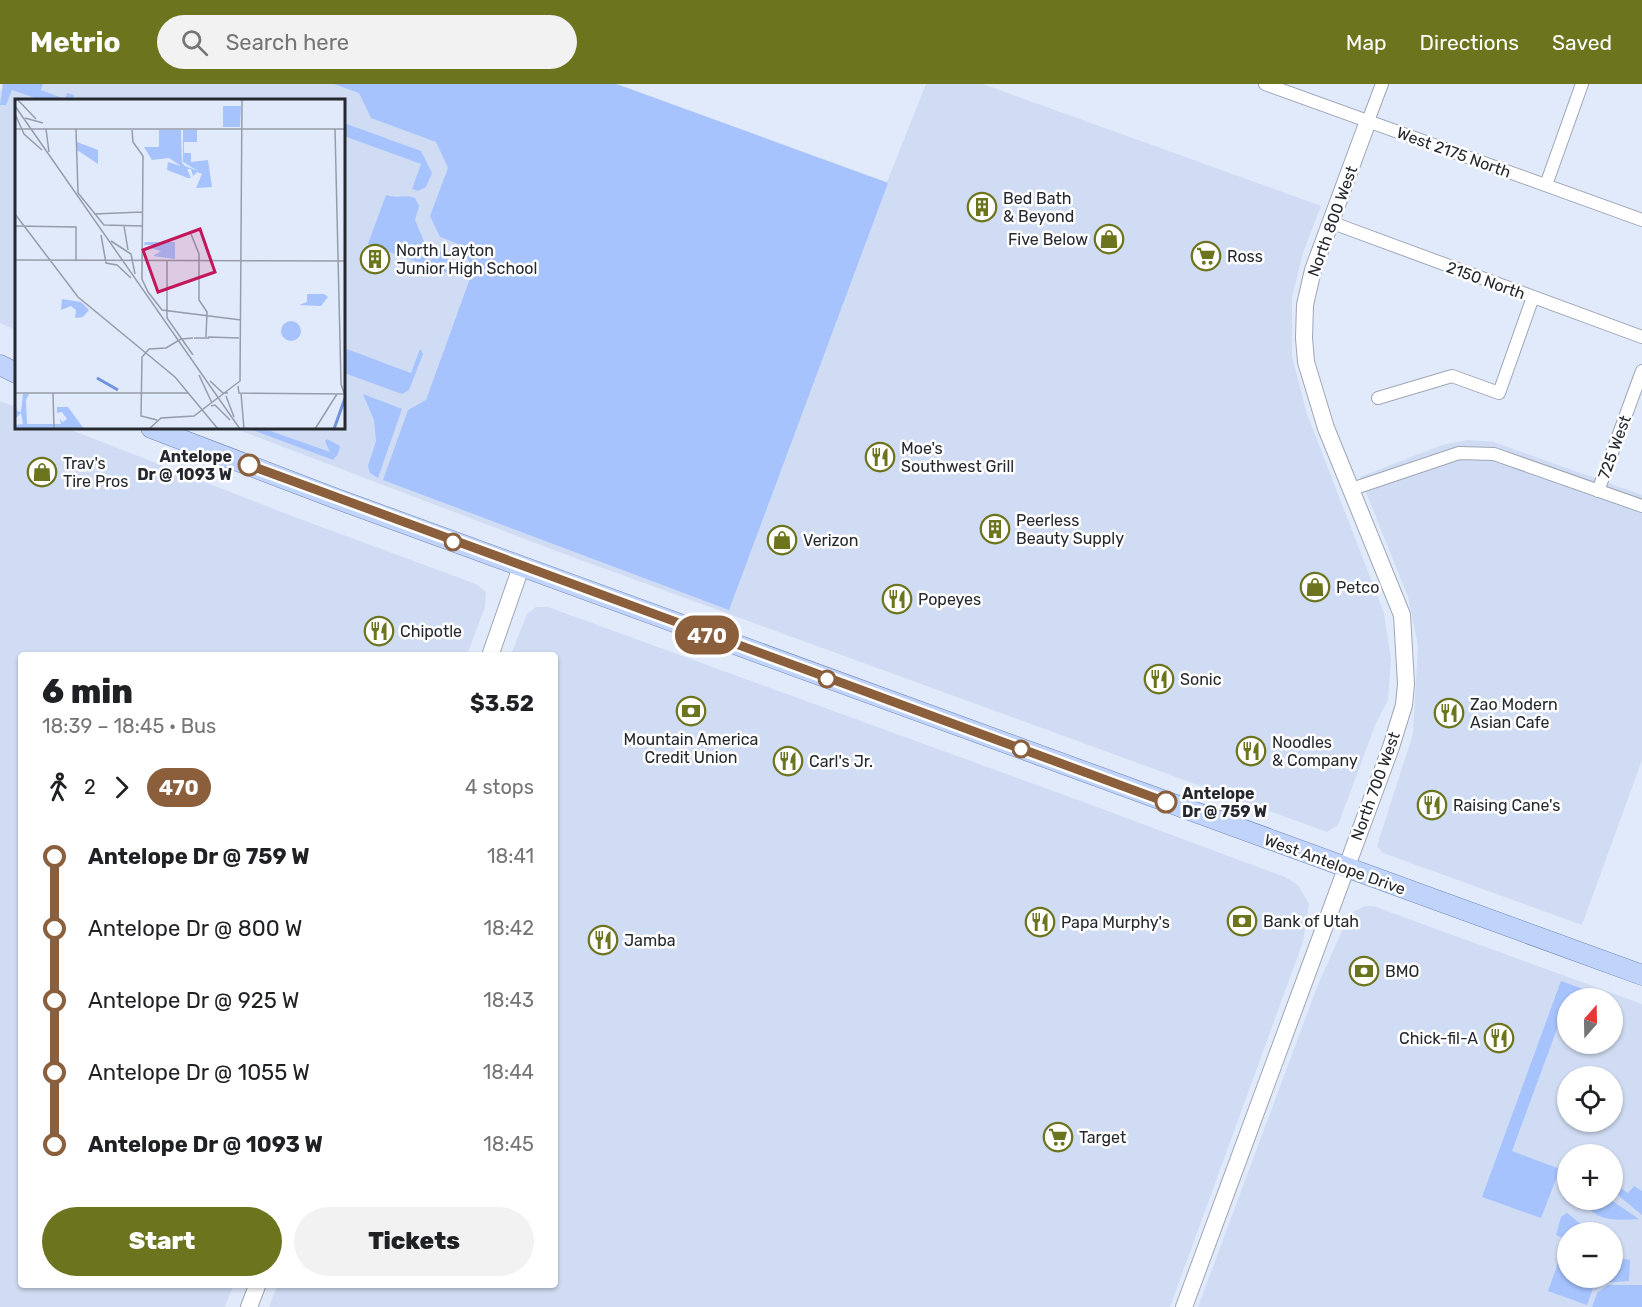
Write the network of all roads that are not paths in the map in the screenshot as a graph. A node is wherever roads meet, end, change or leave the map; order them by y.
1 (1265, 84) edge
2 (1382, 84) edge
3 (1582, 84) edge
4 (1368, 121) junction
5 (1546, 186) junction
6 (1642, 220) edge
7 (1330, 222) junction
8 (1533, 297) junction
9 (1642, 337) edge
10 (1306, 362) joint
11 (0, 365) edge
12 (1642, 370) edge
13 (15, 372) edge
14 (1378, 398) dead end
15 (154, 429) edge
16 (1352, 489) junction
17 (1598, 491) junction
18 (1642, 506) edge
19 (521, 567) junction
20 (491, 652) edge
21 (1346, 867) junction
22 (1642, 975) edge
23 (256, 1288) edge
24 (249, 1307) edge
25 (1184, 1307) edge

1 - 4 street, West 2175 North
2 - 4 street, North 800 West
3 - 5 street
4 - 5 street, West 2175 North
4 - 7 street, North 800 West
5 - 6 street, West 2175 North
7 - 8 street, 2150 North
7 - 10 street, North 800 West
8 - 9 street, 2150 North
8 - 14 street
10 - 16 street, North 700 West
11 - 13 main road
12 - 17 street, 725 West
15 - 19 main road, West Antelope Drive
16 - 17 street
16 - 21 street, North 700 West
17 - 18 street
19 - 20 street
19 - 21 main road, West Antelope Drive
21 - 22 main road, West Antelope Drive
21 - 25 street, North 700 West
23 - 24 street

